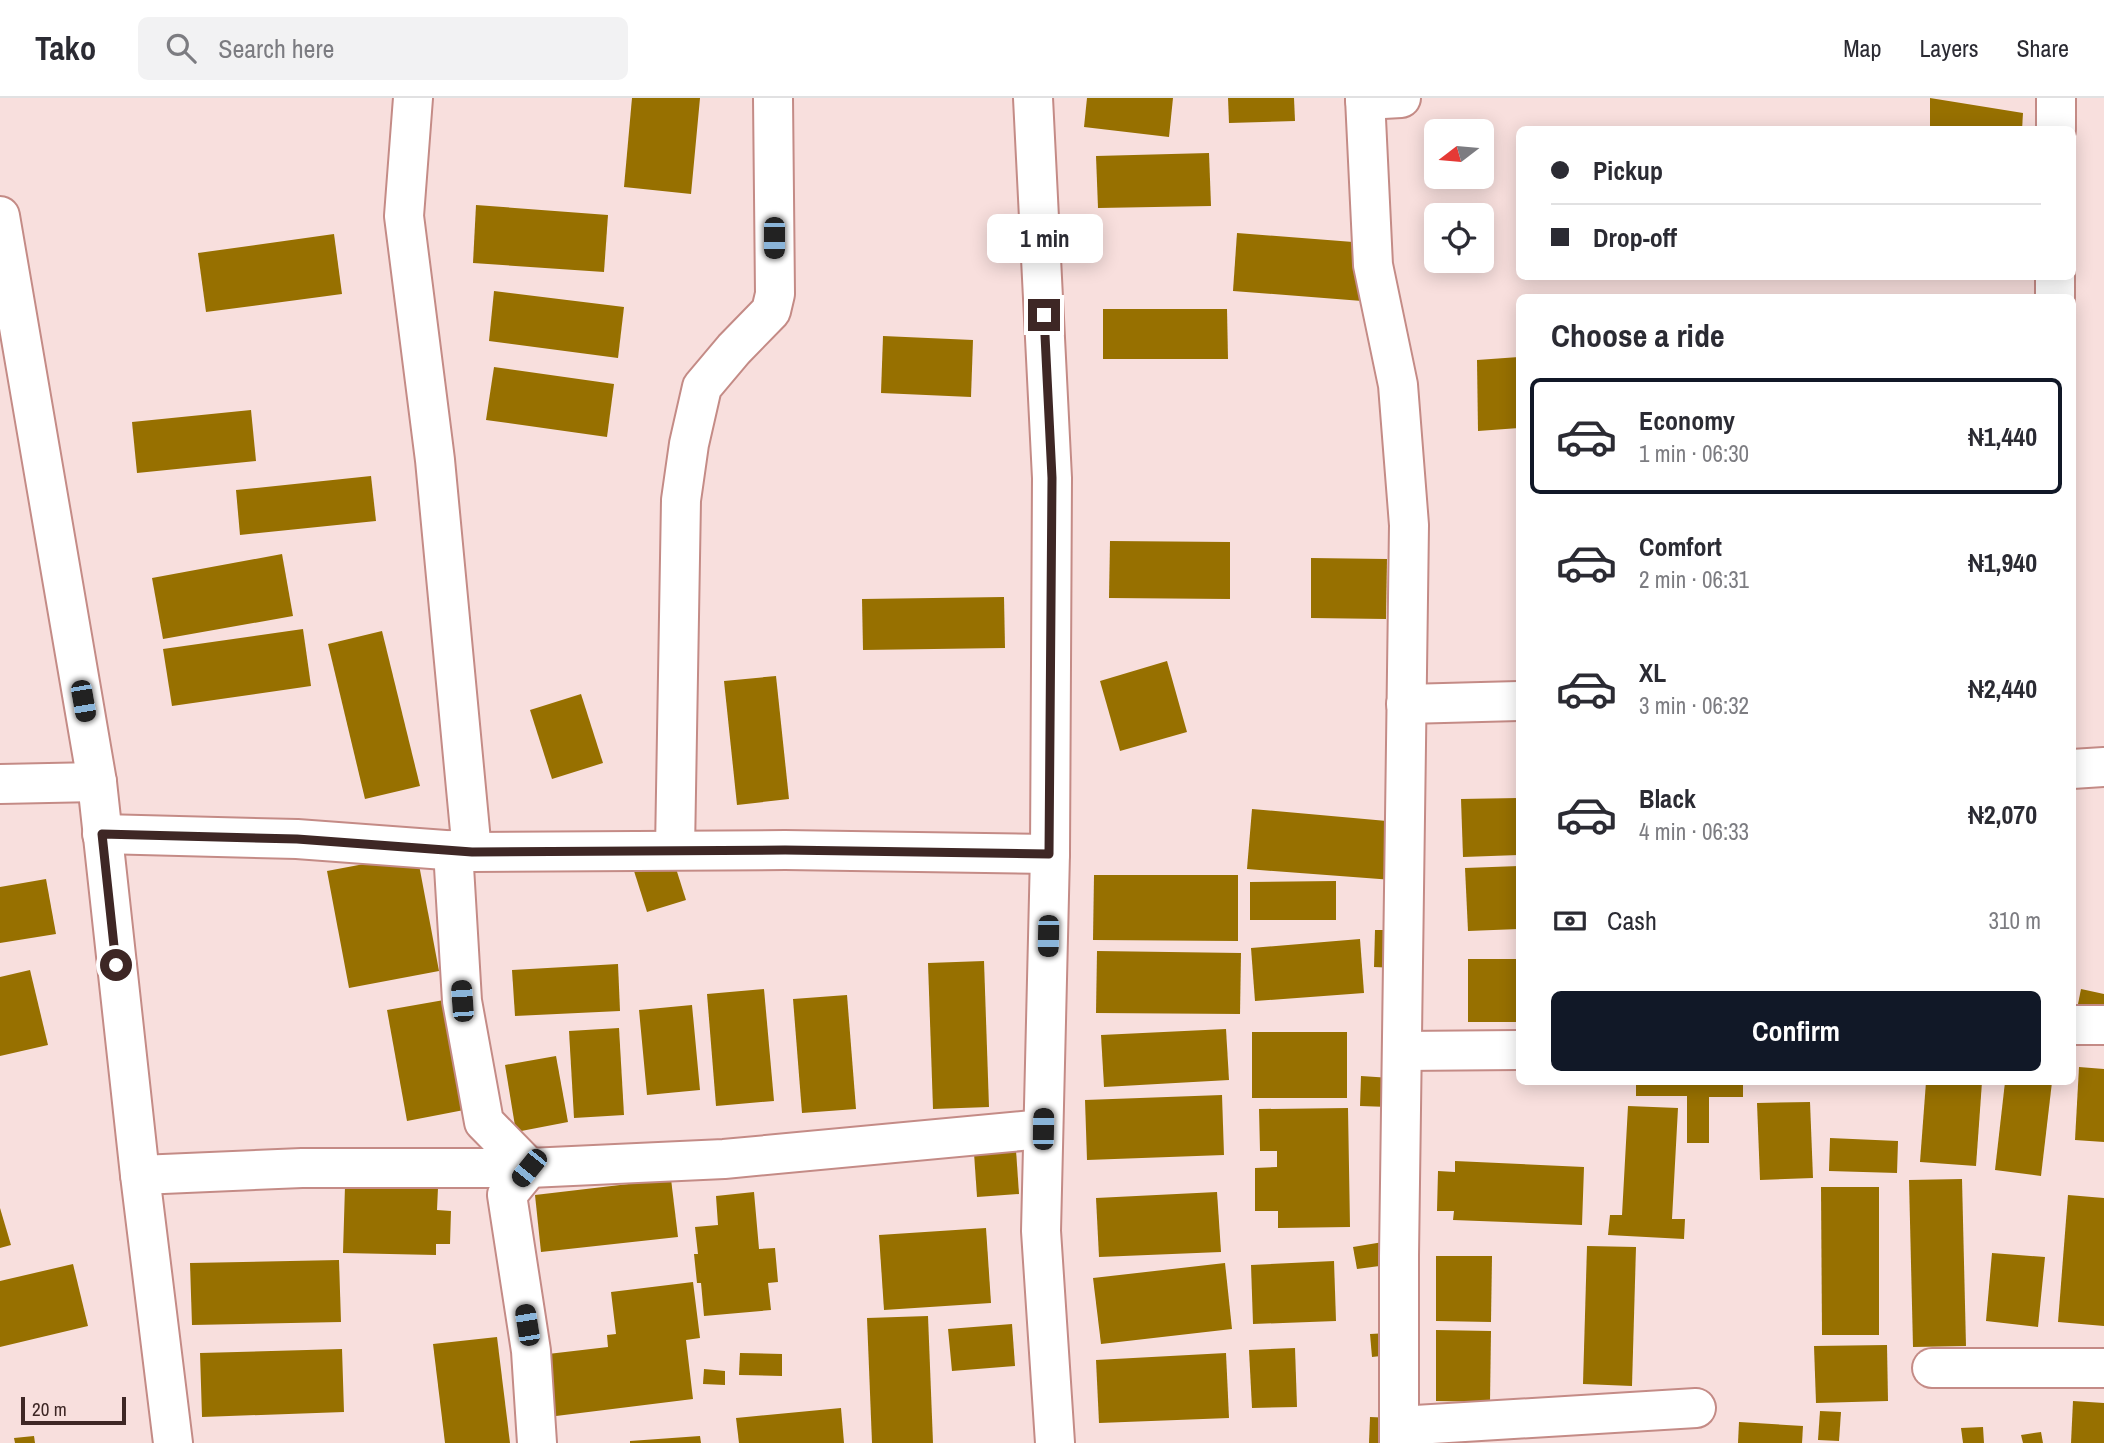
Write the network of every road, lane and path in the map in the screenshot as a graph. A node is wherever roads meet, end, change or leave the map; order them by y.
1 (413, 98) edge
2 (773, 98) edge
3 (1033, 98) edge
4 (2056, 98) edge
5 (1377, 99) edge
6 (2056, 126) edge
7 (0, 216) edge
8 (1516, 701) edge
9 (1406, 704) junction
10 (2104, 767) edge
11 (2076, 769) edge
12 (97, 782) junction
13 (0, 784) edge
14 (102, 834) junction
15 (675, 850) junction
16 (463, 851) junction
17 (1049, 854) junction
18 (2076, 1024) edge
19 (2104, 1025) edge
20 (1516, 1050) edge
21 (1402, 1051) junction
22 (1043, 1129) junction
23 (529, 1168) junction
24 (140, 1175) junction
25 (1932, 1368) dead end
26 (2104, 1368) edge
27 (1696, 1408) dead end
28 (1399, 1434) edge
29 (173, 1443) edge
30 (537, 1443) edge
31 (1055, 1443) edge

1 - 16 street
2 - 15 street
3 - 17 street
4 - 6 street
5 - 9 street
7 - 12 street
8 - 9 street
9 - 21 street
10 - 11 street
12 - 13 street
12 - 14 street
14 - 16 street
14 - 24 street
15 - 16 street
15 - 17 street
16 - 23 street
17 - 22 street
18 - 19 street
20 - 21 street
21 - 28 street
22 - 23 street
22 - 31 street
23 - 24 street
23 - 30 street
24 - 29 street
25 - 26 street
27 - 28 street

